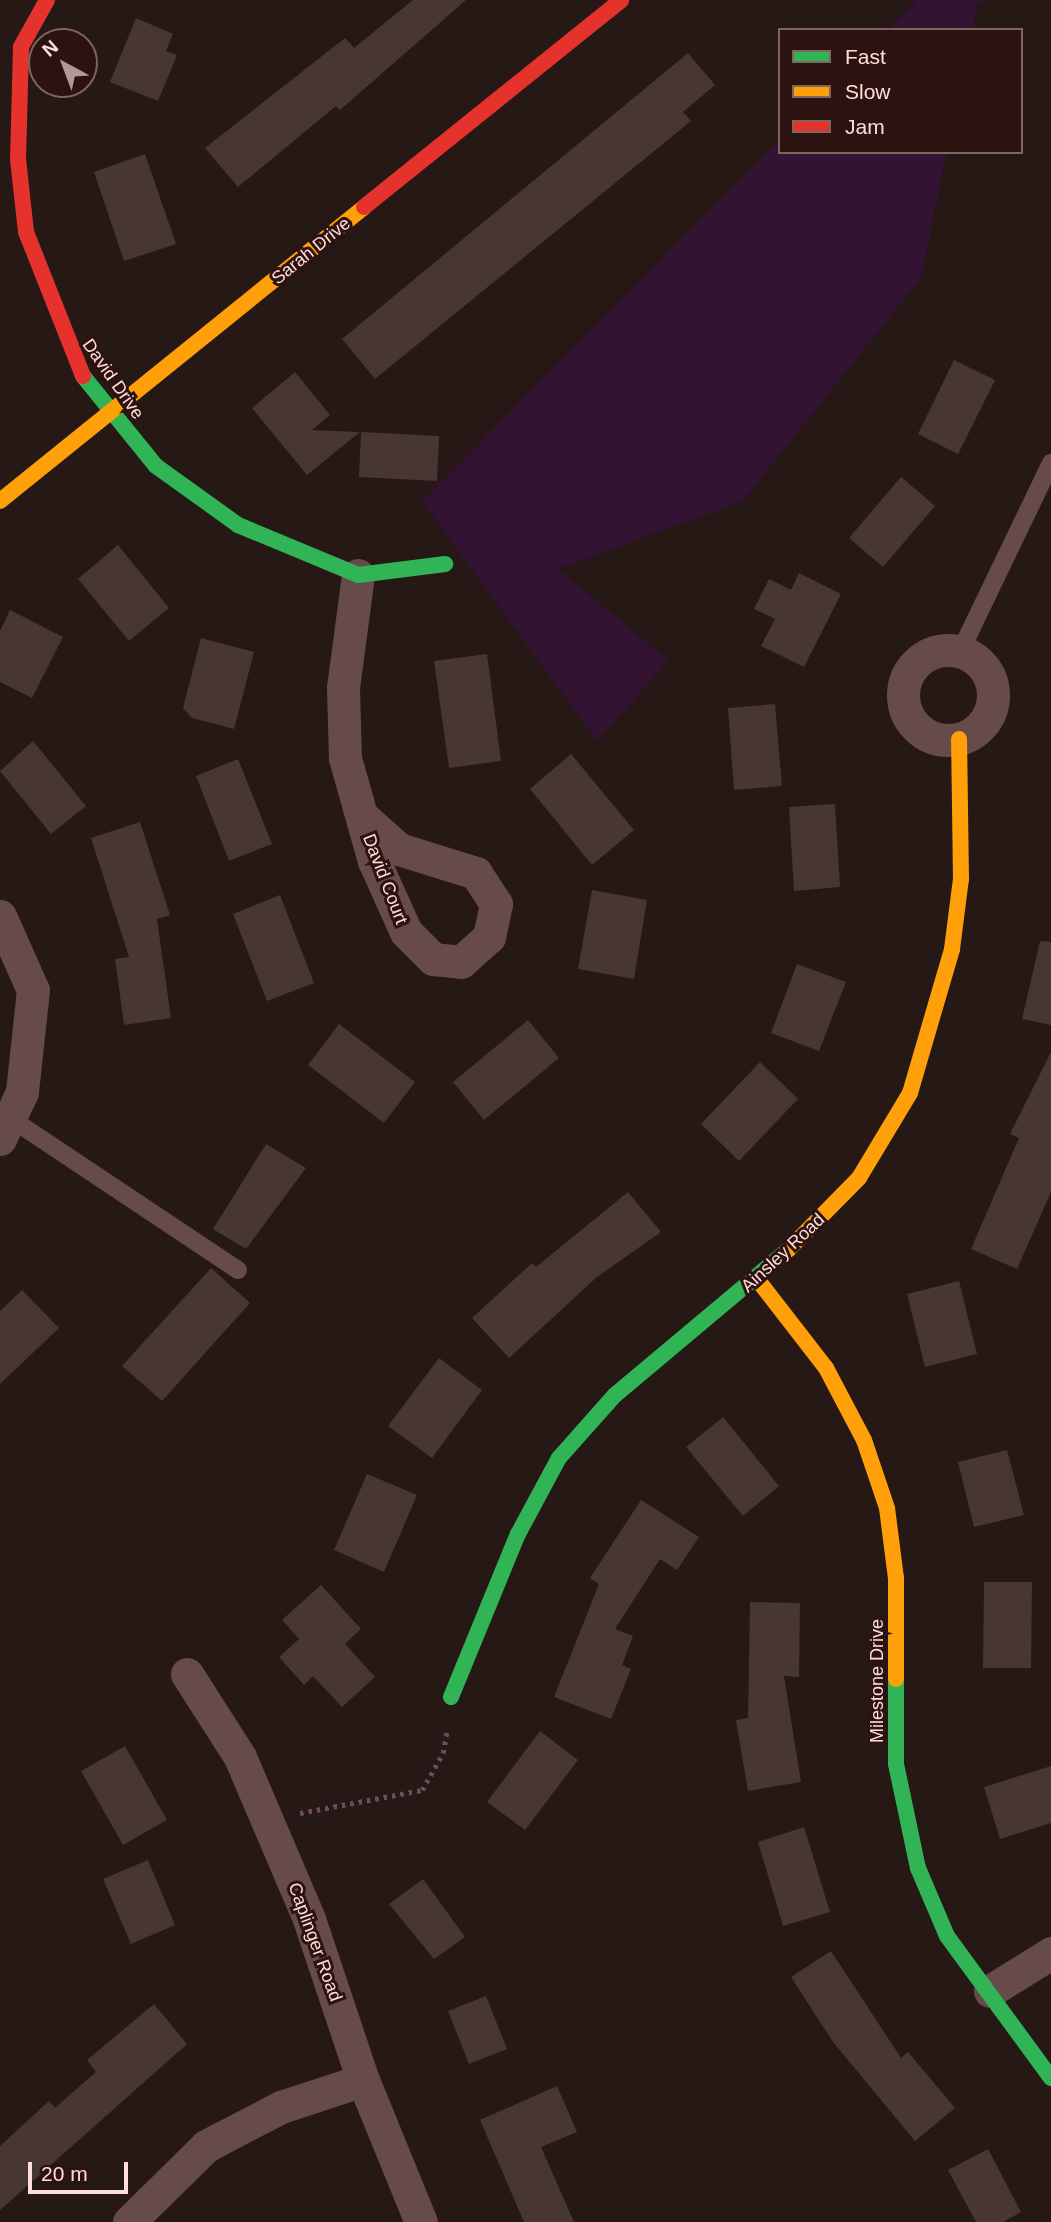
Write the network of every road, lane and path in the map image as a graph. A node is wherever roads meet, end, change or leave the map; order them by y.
1 (47, 0) edge
2 (621, 0) edge
3 (10, 45) edge
4 (109, 414) junction
5 (1051, 463) edge
6 (0, 500) edge
7 (445, 564) dead end
8 (358, 575) junction
9 (960, 652) junction
10 (959, 738) junction
11 (362, 816) junction
12 (0, 916) edge
13 (5, 1129) edge
14 (238, 1270) dead end
15 (757, 1279) junction
16 (187, 1674) dead end
17 (451, 1698) joint
18 (266, 1818) junction
19 (1051, 1953) edge
20 (990, 1991) junction
21 (1051, 2078) edge
22 (363, 2080) junction
23 (129, 2222) edge
24 (421, 2222) edge

1 - 3 street, David Drive
2 - 4 street, Sarah Drive
3 - 4 street, David Drive
4 - 6 street, Sarah Drive
4 - 8 street, David Drive
5 - 9 lane
7 - 8 street, David Drive
8 - 11 street, David Court
9 - 10 street
9 - 10 street
10 - 15 street, Ainsley Road
11 - 11 street, David Court
12 - 13 street
13 - 14 lane
15 - 17 street, Ainsley Road
15 - 20 street, Milestone Drive
16 - 18 street, Caplinger Road
17 - 18 path
18 - 22 street, Caplinger Road
19 - 20 street
20 - 21 street, Milestone Drive
22 - 23 street
22 - 24 street, Caplinger Road

